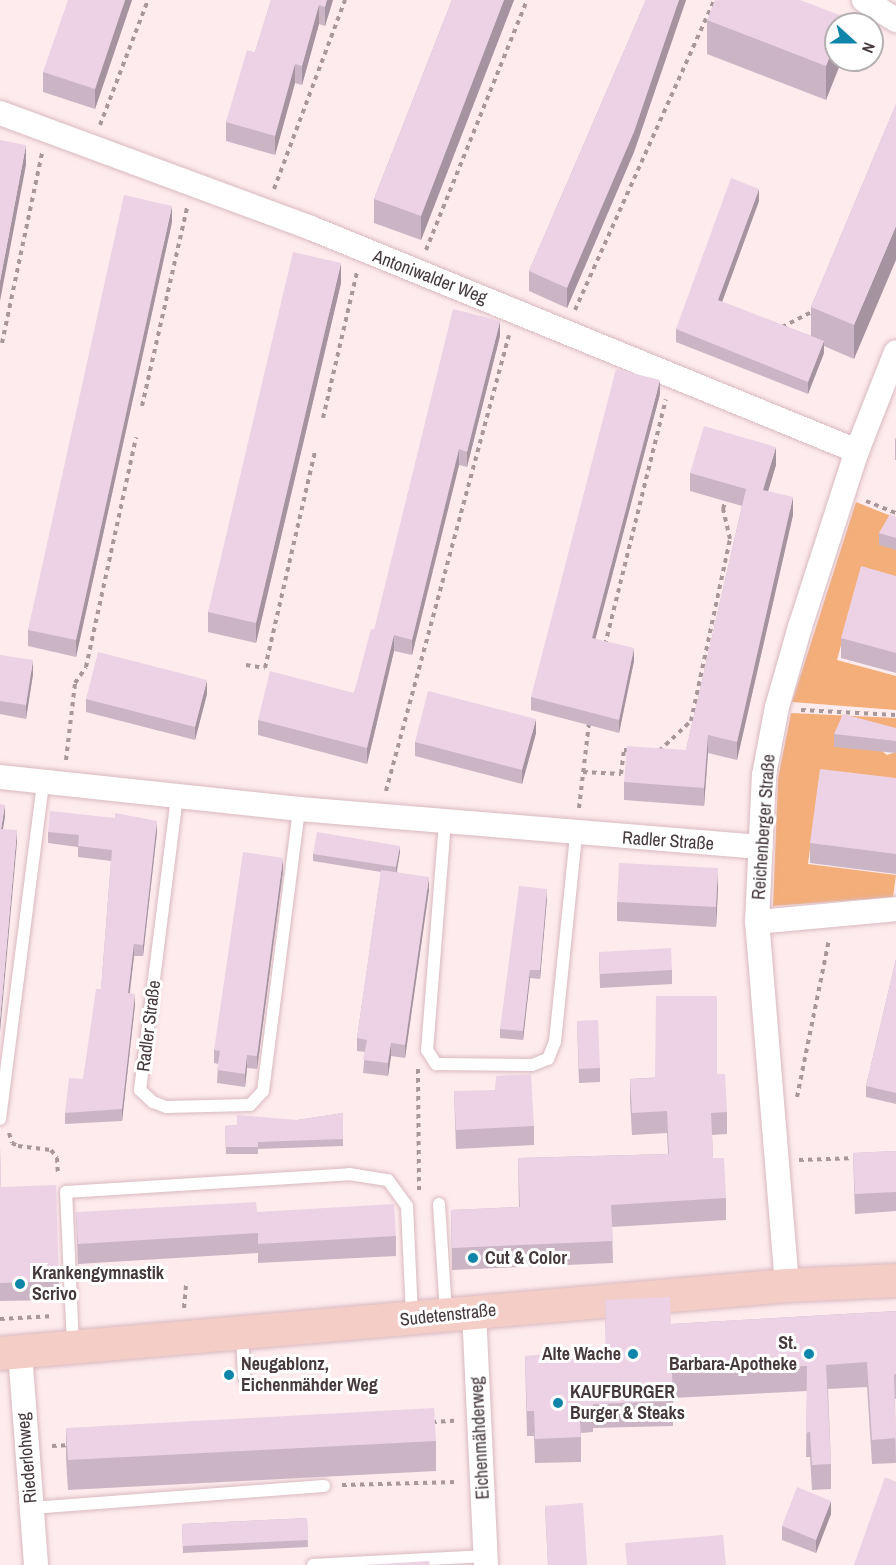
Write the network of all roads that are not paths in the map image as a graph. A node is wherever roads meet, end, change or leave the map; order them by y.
1 (864, 0) edge
2 (892, 11) edge
3 (0, 113) edge
4 (896, 352) edge
5 (856, 451) junction
6 (0, 777) edge
7 (53, 783) junction
8 (177, 796) junction
9 (298, 809) junction
10 (445, 822) junction
11 (576, 834) junction
12 (760, 848) junction
13 (896, 909) edge
14 (757, 922) junction
15 (1, 1119) edge
16 (439, 1204) dead end
17 (896, 1280) edge
18 (787, 1285) junction
19 (460, 1313) junction
20 (412, 1319) junction
21 (242, 1331) junction
22 (74, 1346) junction
23 (10, 1353) edge
24 (244, 1377) dead end
25 (324, 1486) road end
26 (31, 1508) junction
27 (486, 1561) edge
28 (36, 1565) edge
29 (313, 1565) edge

1 - 2 street
3 - 5 street, Antoniwalder Weg
4 - 5 street, Reichenberger Straße
5 - 12 street, Reichenberger Straße
6 - 7 street, Radler Straße
7 - 8 street, Radler Straße
7 - 15 lane
8 - 9 street, Radler Straße
8 - 9 lane, Radler Straße
9 - 10 street, Radler Straße
10 - 11 street, Radler Straße
10 - 11 lane
11 - 12 street, Radler Straße
12 - 14 street, Reichenberger Straße
13 - 14 street
14 - 18 street, Reichenberger Straße
16 - 19 lane
17 - 18 street, Sudetenstraße
18 - 19 street, Sudetenstraße
19 - 20 street, Sudetenstraße
19 - 27 street, Eichenmähderweg
20 - 21 street, Sudetenstraße
20 - 22 lane
21 - 22 street, Sudetenstraße
21 - 24 lane
22 - 23 street, Sudetenstraße
23 - 26 street, Riederlohweg
25 - 26 lane
26 - 28 street, Riederlohweg
27 - 29 lane

